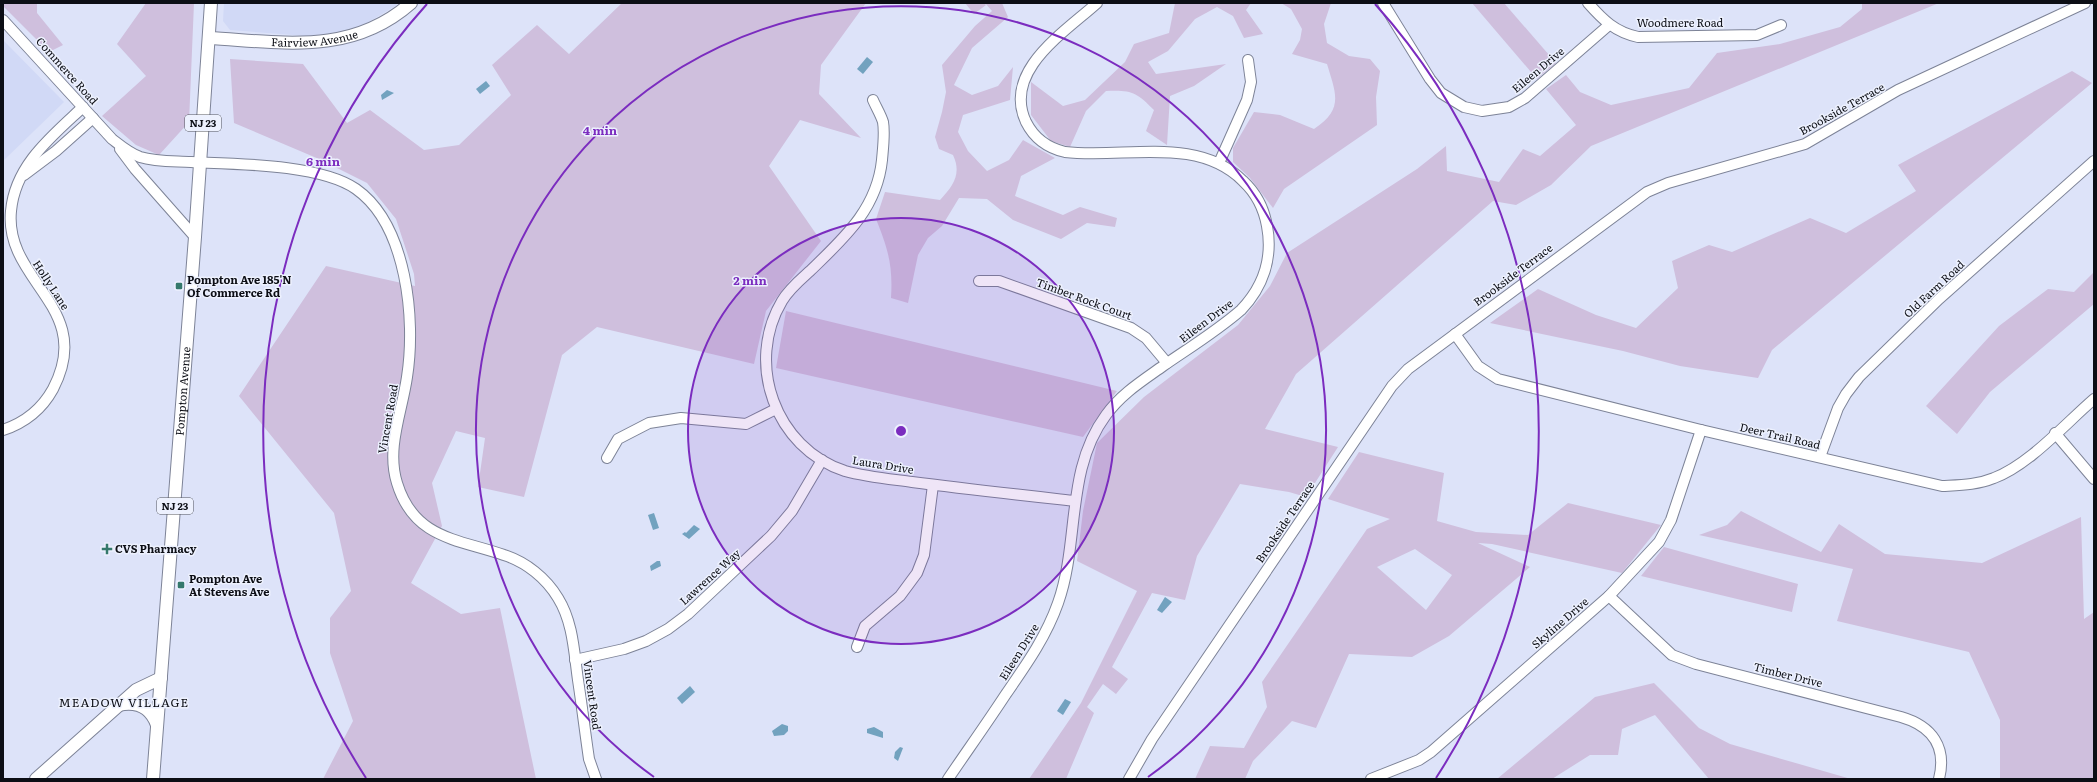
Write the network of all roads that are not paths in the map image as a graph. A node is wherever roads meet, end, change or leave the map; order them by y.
1 (211, 3) edge
2 (411, 3) edge
3 (1097, 3) edge
4 (1383, 3) edge
5 (1588, 3) edge
6 (2085, 3) edge
7 (3, 20) edge
8 (1609, 25) junction
9 (1781, 26) dead end
10 (209, 38) junction
11 (1248, 60) dead end
12 (873, 100) dead end
13 (83, 107) junction
14 (93, 118) junction
15 (112, 139) junction
16 (2094, 161) edge
17 (200, 162) junction
18 (1219, 163) junction
19 (21, 178) junction
20 (195, 237) junction
21 (979, 281) dead end
22 (1455, 334) junction
23 (1168, 363) junction
24 (2094, 398) edge
25 (776, 409) junction
26 (3, 430) edge
27 (1701, 430) junction
28 (2055, 433) junction
29 (1820, 457) junction
30 (607, 458) dead end
31 (822, 460) junction
32 (2094, 479) edge
33 (933, 485) junction
34 (1075, 501) junction
35 (1610, 596) junction
36 (857, 647) dead end
37 (575, 660) junction
38 (161, 678) junction
39 (119, 705) junction
40 (157, 725) junction
41 (36, 779) edge
42 (153, 779) edge
43 (596, 779) edge
44 (948, 779) edge
45 (1129, 779) edge
46 (1371, 779) edge
47 (1939, 779) edge

1 - 10 main road, Pompton Avenue / NJ 23
2 - 10 main road, Fairview Avenue
3 - 18 street, Eileen Drive
4 - 8 street, Eileen Drive
5 - 8 street, Woodmere Road
6 - 22 street, Brookside Terrace
7 - 13 street, Commerce Road
8 - 9 street, Woodmere Road
10 - 17 main road, Pompton Avenue / NJ 23
11 - 18 street
12 - 25 street, Laura Drive
13 - 14 street, Commerce Road
13 - 19 street, Holly Lane
14 - 15 street, Commerce Road
14 - 19 street
15 - 17 street, Commerce Road
15 - 20 street, Commerce Road
16 - 29 street, Old Farm Road
17 - 20 main road, Pompton Avenue / NJ 23
17 - 37 street, Vincent Road
18 - 23 street, Eileen Drive
19 - 26 street, Holly Lane
20 - 38 main road, Pompton Avenue / NJ 23
21 - 23 street, Timber Rock Court
22 - 27 street, Deer Trail Road
22 - 45 street, Brookside Terrace
23 - 34 street, Eileen Drive
24 - 28 street, Deer Trail Road
25 - 30 street
25 - 31 street, Laura Drive
27 - 29 street, Deer Trail Road
27 - 35 street, Skyline Drive
28 - 29 street, Deer Trail Road
28 - 32 street
31 - 33 street, Laura Drive
31 - 37 street, Lawrence Way
33 - 34 street, Laura Drive
33 - 36 street
34 - 44 street, Eileen Drive
35 - 46 street, Skyline Drive
35 - 47 street, Timber Drive
37 - 43 street, Vincent Road
38 - 39 main road
38 - 40 main road, Pompton Avenue / NJ 23
39 - 40 main road
39 - 41 main road
40 - 42 main road, Pompton Avenue / NJ 23

